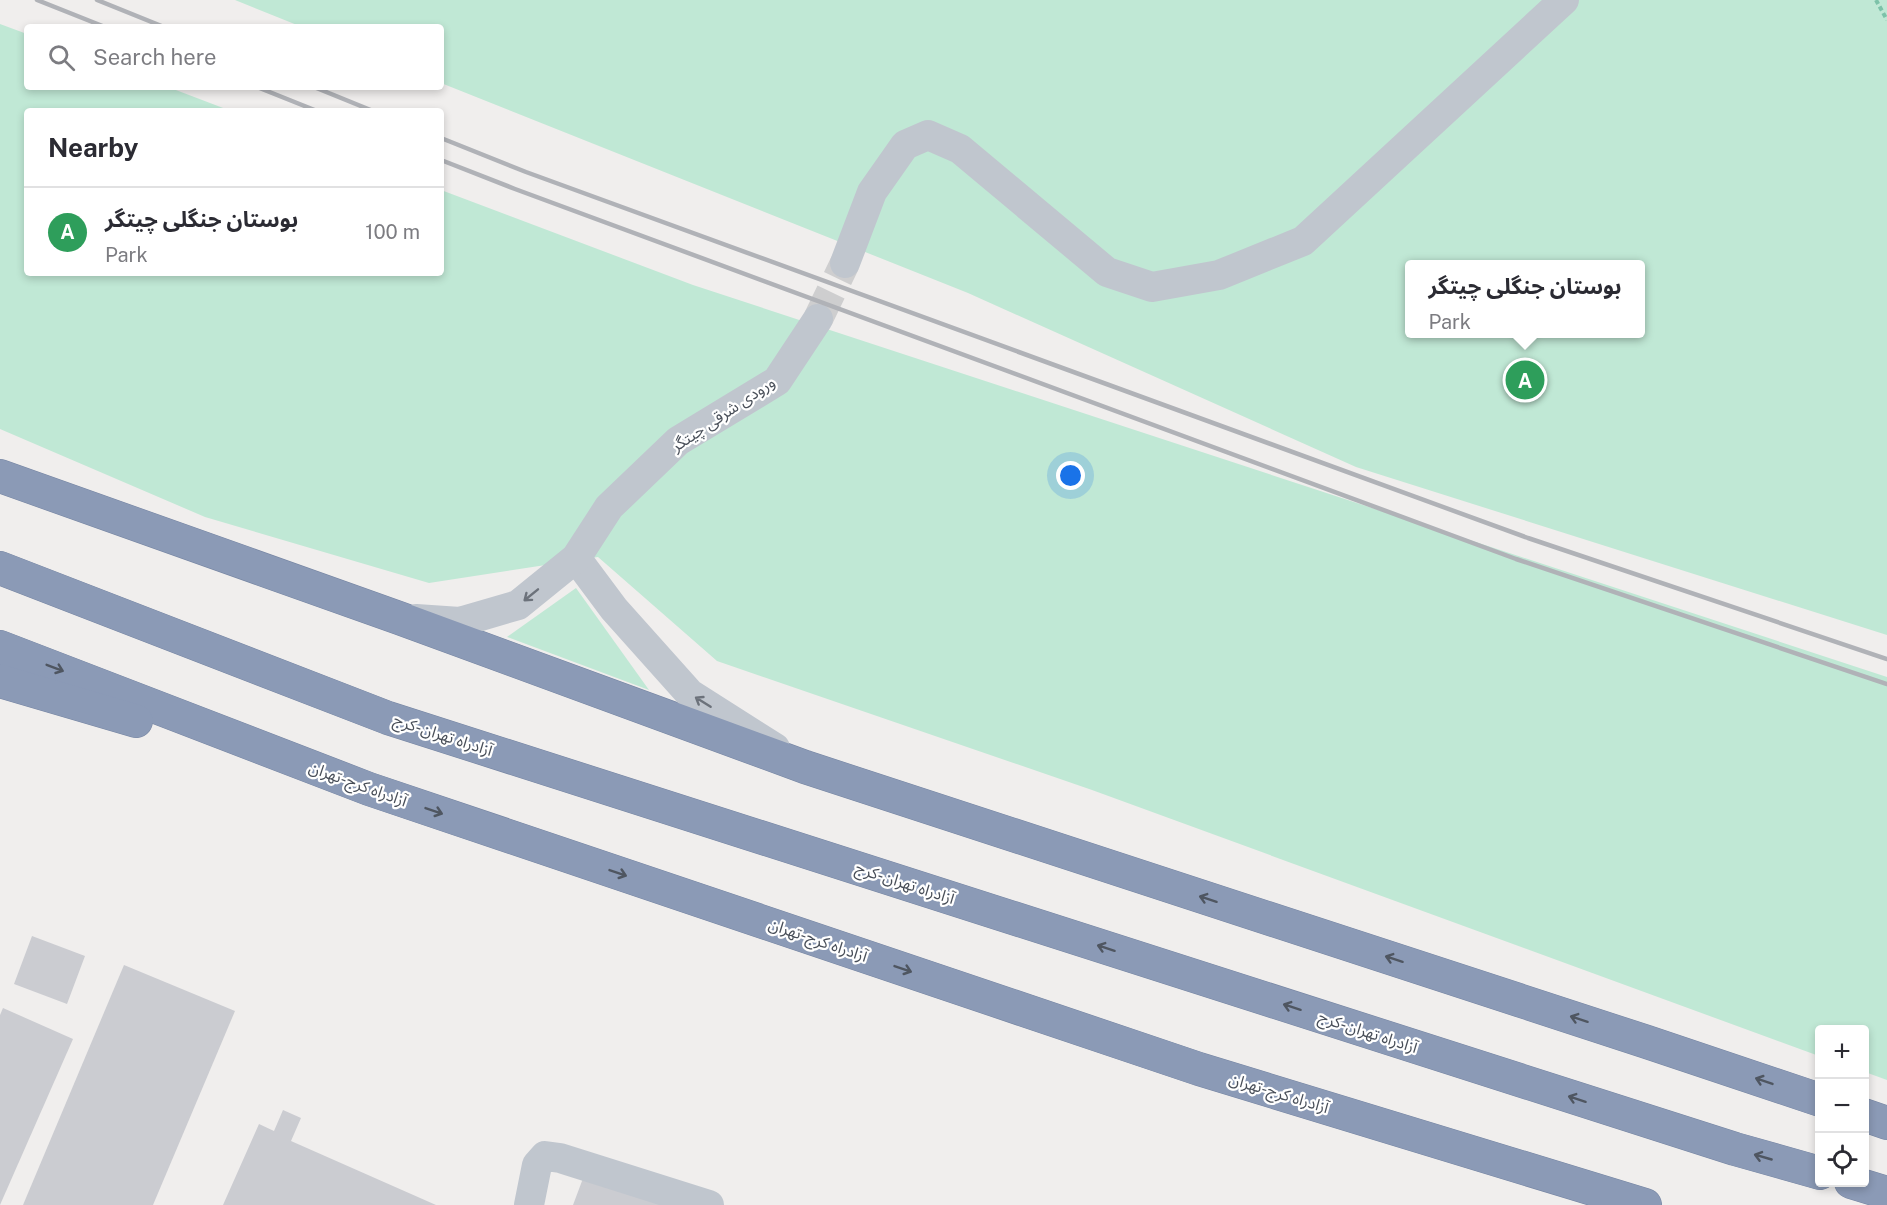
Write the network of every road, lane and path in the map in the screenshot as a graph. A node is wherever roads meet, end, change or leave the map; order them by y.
1 (1564, 0) edge
2 (1876, 0) edge
3 (1887, 20) edge
4 (844, 263) tunnel mouth
5 (818, 319) tunnel mouth
6 (0, 476) edge
7 (576, 558) junction
8 (0, 568) edge
9 (399, 618) junction
10 (0, 647) edge
11 (0, 681) edge
12 (805, 767) junction
13 (369, 789) junction
14 (1815, 1098) edge
15 (1869, 1117) edge
16 (1887, 1123) edge
17 (1815, 1172) edge
18 (1867, 1187) edge
19 (1887, 1193) edge
20 (529, 1205) edge
21 (709, 1205) edge
22 (1645, 1205) edge

1 - 4 street
2 - 3 path
5 - 7 street, ورودی شرقی چیتگر
6 - 9 highway
7 -> 9 street, ورودی شرقی چیتگر
12 -> 7 street
17 -> 8 highway, آزادراه تهران-کرج
9 - 12 highway
10 -> 13 highway, آزادراه کرج-تهران
11 - 13 highway
14 -> 12 highway
13 -> 22 highway, آزادراه کرج-تهران
15 - 16 highway
18 - 19 highway
20 - 21 street

